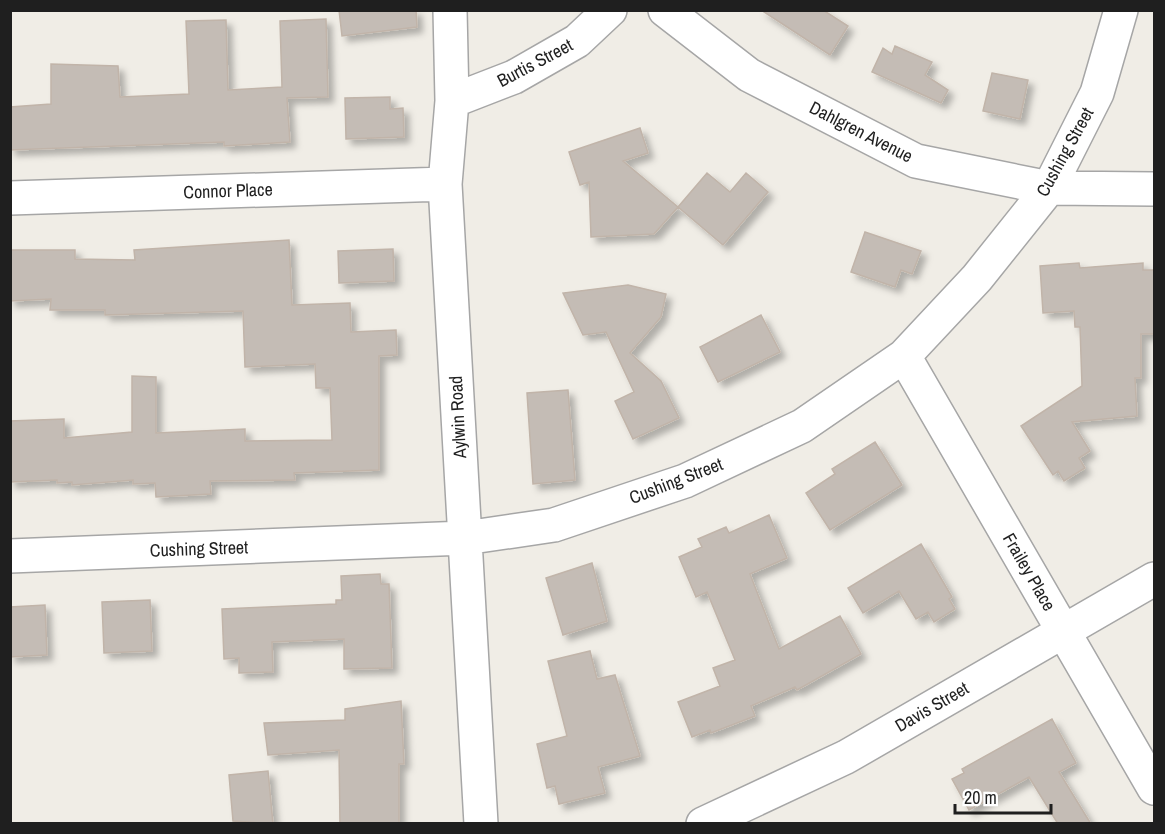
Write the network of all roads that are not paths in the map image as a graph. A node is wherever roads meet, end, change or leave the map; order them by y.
1 (450, 10) edge
2 (610, 10) edge
3 (666, 10) edge
4 (1121, 10) edge
5 (452, 101) junction
6 (445, 184) junction
7 (1049, 188) junction
8 (1155, 189) edge
9 (10, 198) edge
10 (904, 356) junction
11 (465, 538) junction
12 (10, 556) edge
13 (1155, 579) edge
14 (1063, 631) junction
15 (1155, 788) edge
16 (481, 824) edge
17 (703, 824) edge

1 - 5 street, Aylwin Road
2 - 5 street, Burtis Street
3 - 7 street, Dahlgren Avenue
4 - 7 street, Cushing Street
5 - 6 street, Aylwin Road
6 - 9 street, Connor Place
6 - 11 street, Aylwin Road
7 - 8 street, Dahlgren Avenue
7 - 10 street, Cushing Street
10 - 11 street, Cushing Street
10 - 14 street, Frailey Place
11 - 12 street, Cushing Street
11 - 16 street, Aylwin Road
13 - 14 street, Davis Street
14 - 15 street, Frailey Place
14 - 17 street, Davis Street

